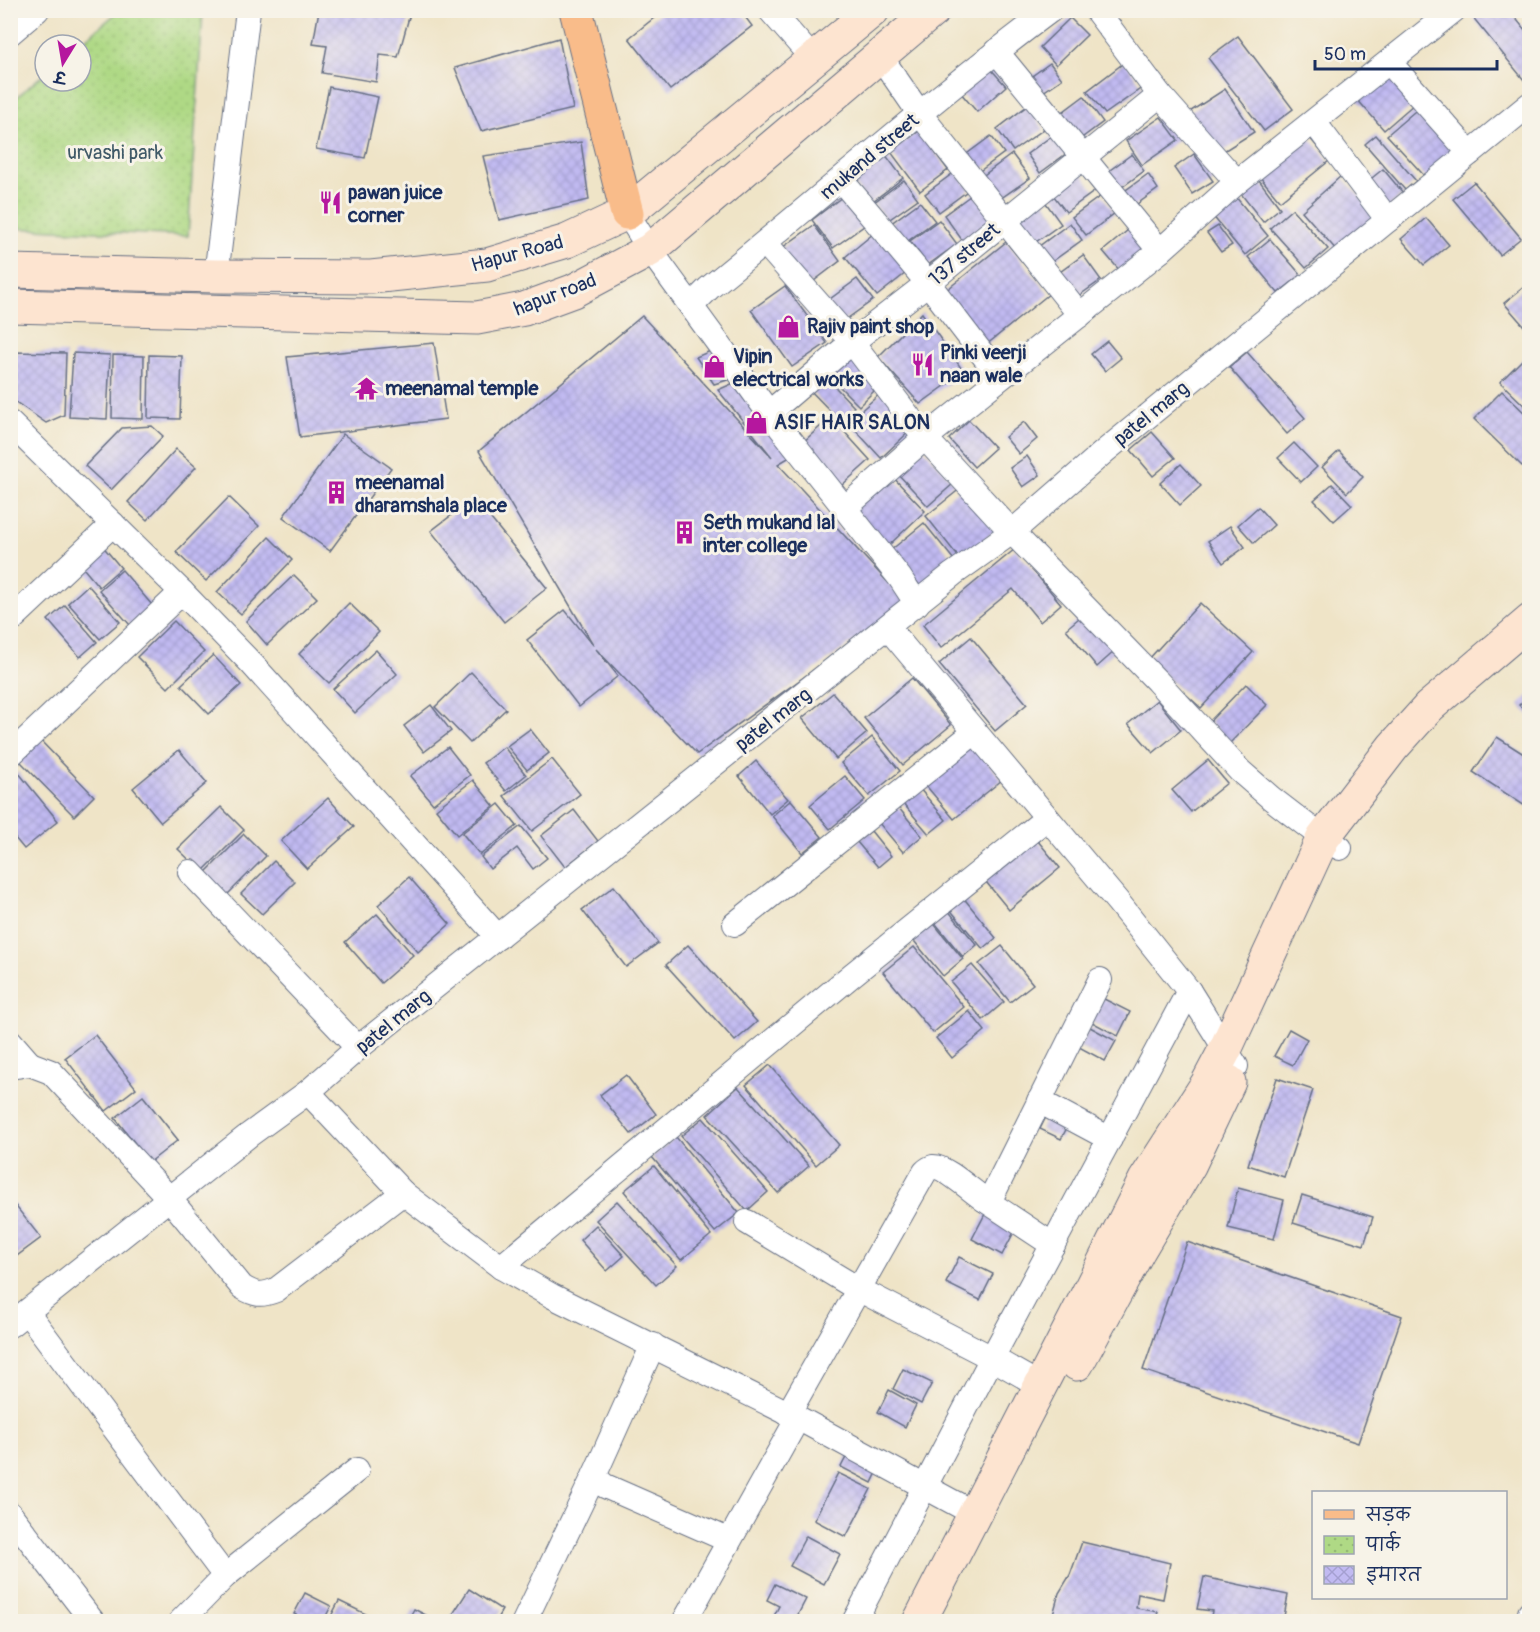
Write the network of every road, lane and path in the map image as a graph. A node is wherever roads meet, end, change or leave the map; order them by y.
1 (37, 10) edge
2 (248, 10) edge
3 (576, 10) edge
4 (770, 10) edge
5 (873, 10) edge
6 (934, 10) edge
7 (1051, 10) edge
8 (1096, 10) edge
9 (1454, 10) edge
10 (10, 33) edge
11 (996, 51) junction
12 (880, 56) junction
13 (813, 59) junction
14 (1389, 62) junction
15 (1160, 95) junction
16 (1530, 104) edge
17 (920, 114) junction
18 (1314, 122) junction
19 (1470, 153) junction
20 (1083, 157) junction
21 (841, 180) junction
22 (1237, 182) junction
23 (627, 213) junction
24 (1004, 220) junction
25 (1388, 220) junction
26 (765, 243) junction
27 (650, 250) junction
28 (1160, 251) junction
29 (10, 271) edge
30 (216, 276) junction
31 (928, 283) junction
32 (10, 306) edge
33 (691, 306) junction
34 (1080, 315) junction
35 (852, 342) junction
36 (1000, 377) junction
37 (769, 413) junction
38 (10, 423) edge
39 (925, 438) junction
40 (846, 508) junction
41 (113, 524) junction
42 (1012, 532) junction
43 (182, 592) junction
44 (917, 604) junction
45 (10, 621) edge
46 (1530, 621) edge
47 (888, 628) junction
48 (1530, 651) edge
49 (975, 732) junction
50 (10, 754) edge
51 (1047, 818) junction
52 (1331, 843) junction
53 (190, 872) dead end
54 (735, 924) dead end
55 (498, 937) junction
56 (1100, 980) dead end
57 (1189, 992) junction
58 (10, 1041) edge
59 (358, 1048) junction
60 (1231, 1058) junction
61 (20, 1066) edge
62 (308, 1092) junction
63 (1039, 1101) junction
64 (1110, 1139) junction
65 (403, 1193) junction
66 (169, 1198) junction
67 (985, 1200) junction
68 (747, 1222) dead end
69 (1053, 1245) junction
70 (501, 1267) junction
71 (858, 1289) junction
72 (19, 1319) edge
73 (653, 1345) junction
74 (992, 1358) junction
75 (1041, 1386) junction
76 (793, 1416) junction
77 (357, 1470) dead end
78 (595, 1474) junction
79 (925, 1487) junction
80 (10, 1514) edge
81 (975, 1514) junction
82 (728, 1540) junction
83 (225, 1576) junction
84 (1530, 1613) edge
85 (93, 1622) edge
86 (180, 1622) edge
87 (524, 1622) edge
88 (684, 1622) edge
89 (854, 1622) edge
90 (919, 1622) edge
91 (939, 1622) edge
92 (1528, 1622) edge

1 - 10 street
2 - 30 street
3 - 23 main road
4 - 13 street
5 - 13 street, Hapur Road
6 - 12 street, hapur road
7 - 11 street, mukand street
8 - 15 street
9 - 14 street
11 - 17 street, mukand street
11 - 20 street
12 - 17 street
12 - 27 street, hapur road
13 - 23 street, Hapur Road
14 - 18 street
14 - 19 street
15 - 20 street, 137 street
15 - 22 street
16 - 19 street, patel marg
17 - 21 street, mukand street
17 - 24 street
18 - 22 street
18 - 25 street
19 - 25 street, patel marg
20 - 24 street, 137 street
20 - 28 street
21 - 26 street, mukand street
21 - 31 street
22 - 28 street
23 - 27 street
23 - 30 street, Hapur Road
24 - 31 street, 137 street
24 - 34 street
25 - 42 street, patel marg
26 - 33 street, mukand street
26 - 35 street
27 - 32 street, hapur road
27 - 33 street
28 - 34 street
29 - 30 street, Hapur Road
31 - 35 street, 137 street
31 - 36 street
33 - 37 street
34 - 36 street
35 - 37 street, 137 street
35 - 39 street
36 - 39 street
37 - 40 street
38 - 41 street
39 - 40 street
39 - 42 street
40 - 44 street
41 - 43 street
41 - 45 street
42 - 44 street, patel marg
42 - 52 street
43 - 50 street
43 - 55 street
44 - 47 street, patel marg
46 - 52 street
47 - 49 street
47 - 55 street, patel marg
48 - 52 street
49 - 51 street
49 - 54 street
51 - 57 street
51 - 70 street
52 - 60 street
53 - 59 street
55 - 59 street, patel marg
56 - 63 street
57 - 60 street
57 - 64 street
58 - 61 street
59 - 62 street, patel marg
60 - 75 street
60 - 91 street
61 - 66 street
62 - 65 street
62 - 66 street, patel marg
63 - 64 street
63 - 67 street
64 - 69 street
65 - 66 street
65 - 70 street
66 - 72 street, patel marg
67 - 69 street
67 - 71 street
68 - 71 street
69 - 74 street
70 - 73 street
71 - 74 street
71 - 76 street
72 - 83 street
73 - 76 street
73 - 78 street
74 - 75 street
74 - 79 street
75 - 81 street
76 - 79 street
76 - 82 street
77 - 83 street
78 - 82 street
78 - 87 street
79 - 81 street
79 - 89 street
80 - 85 street
81 - 90 street
82 - 88 street
83 - 86 street
84 - 92 street

